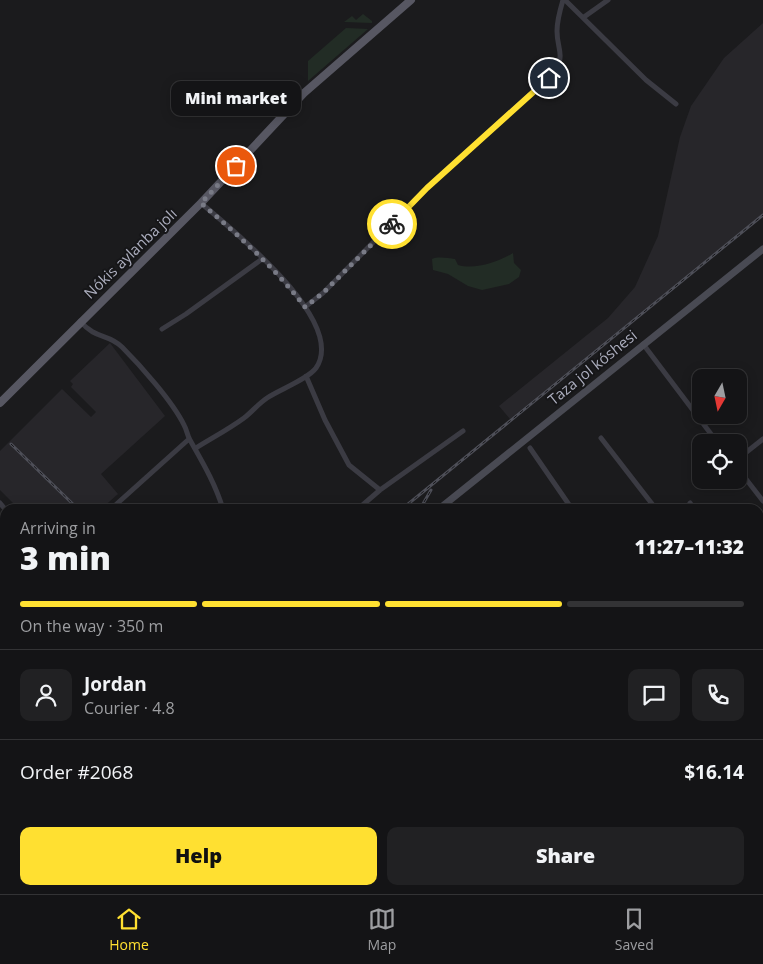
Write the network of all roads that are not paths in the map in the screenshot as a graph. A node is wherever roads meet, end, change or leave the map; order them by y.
1 (411, 0) edge
2 (564, 0) edge
3 (608, 0) edge
4 (584, 17) junction
5 (676, 104) dead end
6 (201, 203) junction
7 (763, 249) edge
8 (262, 259) junction
9 (305, 307) junction
10 (80, 321) junction
11 (162, 329) dead end
12 (643, 344) junction
13 (306, 376) junction
14 (0, 403) edge
15 (463, 432) dead end
16 (711, 434) edge
17 (600, 438) dead end
18 (190, 439) junction
19 (763, 439) edge
20 (196, 448) junction
21 (530, 448) dead end
22 (747, 452) edge
23 (747, 480) edge
24 (380, 490) junction
25 (763, 500) edge
26 (117, 504) edge
27 (221, 504) edge
28 (364, 504) edge
29 (445, 504) edge
30 (569, 504) edge
31 (652, 504) edge

1 - 6 main road, Nókis aylanba jolı
2 - 4 street
2 - 9 street
3 - 4 street
4 - 5 street
6 - 8 street
6 - 10 main road, Nókis aylanba jolı
7 - 12 main road, Taza jol kóshesi
8 - 9 street
8 - 11 street
9 - 13 street
10 - 14 main road, Nókis aylanba jolı
10 - 18 street
12 - 16 street
12 - 29 main road, Taza jol kóshesi
13 - 20 street
13 - 24 street
15 - 24 street
17 - 31 street
18 - 20 street
18 - 26 street
19 - 22 street
20 - 27 street
21 - 30 street
23 - 25 street
24 - 28 street

